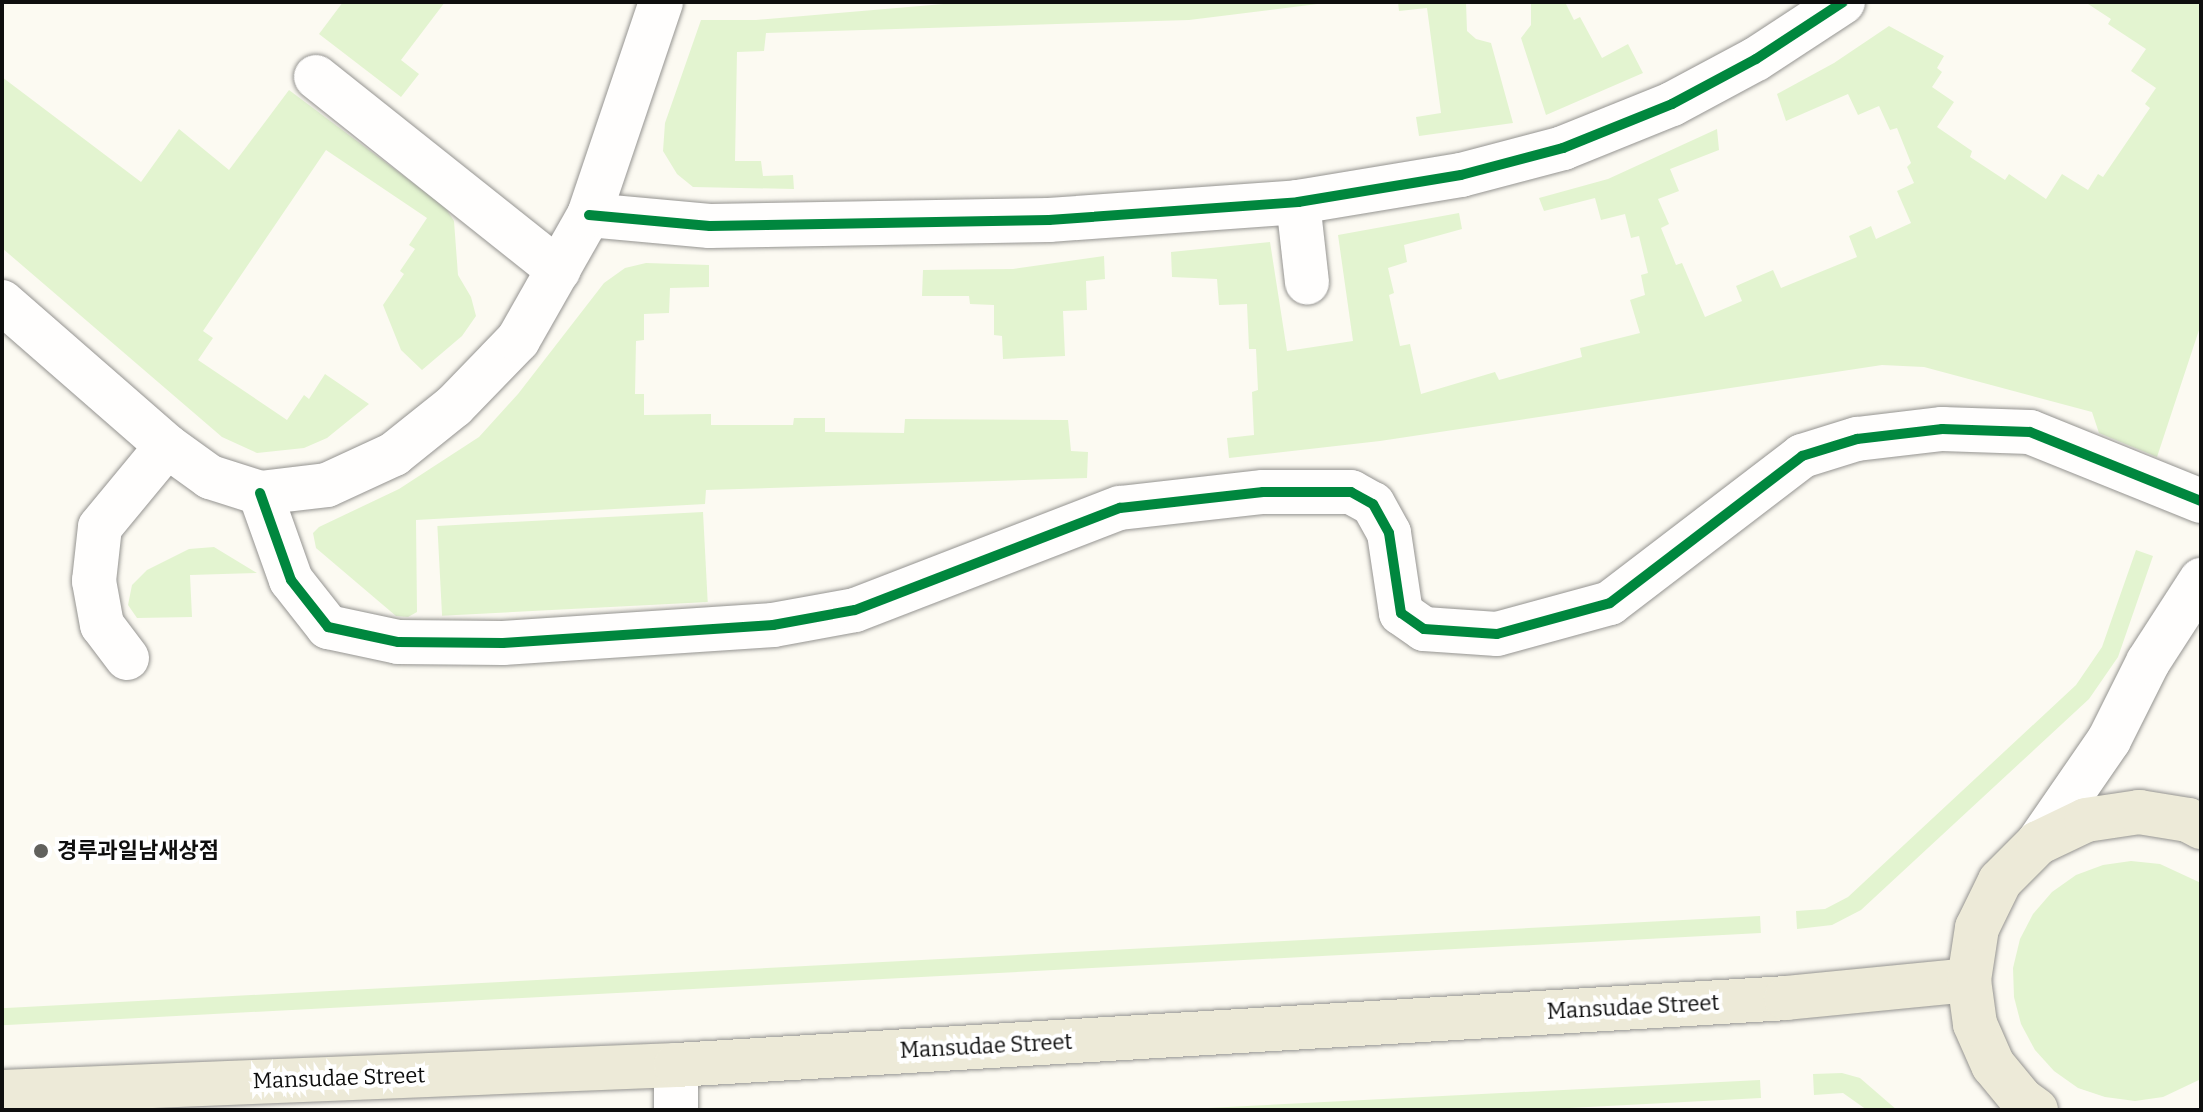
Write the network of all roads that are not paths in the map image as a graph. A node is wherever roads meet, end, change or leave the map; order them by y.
1 (661, 2) edge
2 (1843, 2) edge
3 (316, 77) dead end
4 (1298, 202) junction
5 (589, 215) junction
6 (559, 270) junction
7 (1307, 282) dead end
8 (2, 302) edge
9 (167, 446) junction
10 (260, 493) junction
11 (2201, 501) edge
12 (2201, 581) edge
13 (2201, 595) edge
14 (127, 658) dead end
15 (2201, 827) edge
16 (2038, 843) junction
17 (1969, 980) junction
18 (676, 1065) junction
19 (2, 1092) edge
20 (676, 1110) edge
21 (2036, 1110) edge

1 - 5 street
2 - 4 street
3 - 6 street
4 - 5 street
4 - 7 street
5 - 6 street
6 - 10 street
8 - 9 street
9 - 10 street
9 - 14 street
10 - 11 street
12 - 13 street
12 - 16 street
15 - 16 main road
16 - 17 main road
17 - 18 main road, Mansudae Street
17 - 21 main road
18 - 19 main road, Mansudae Street
18 - 20 street

